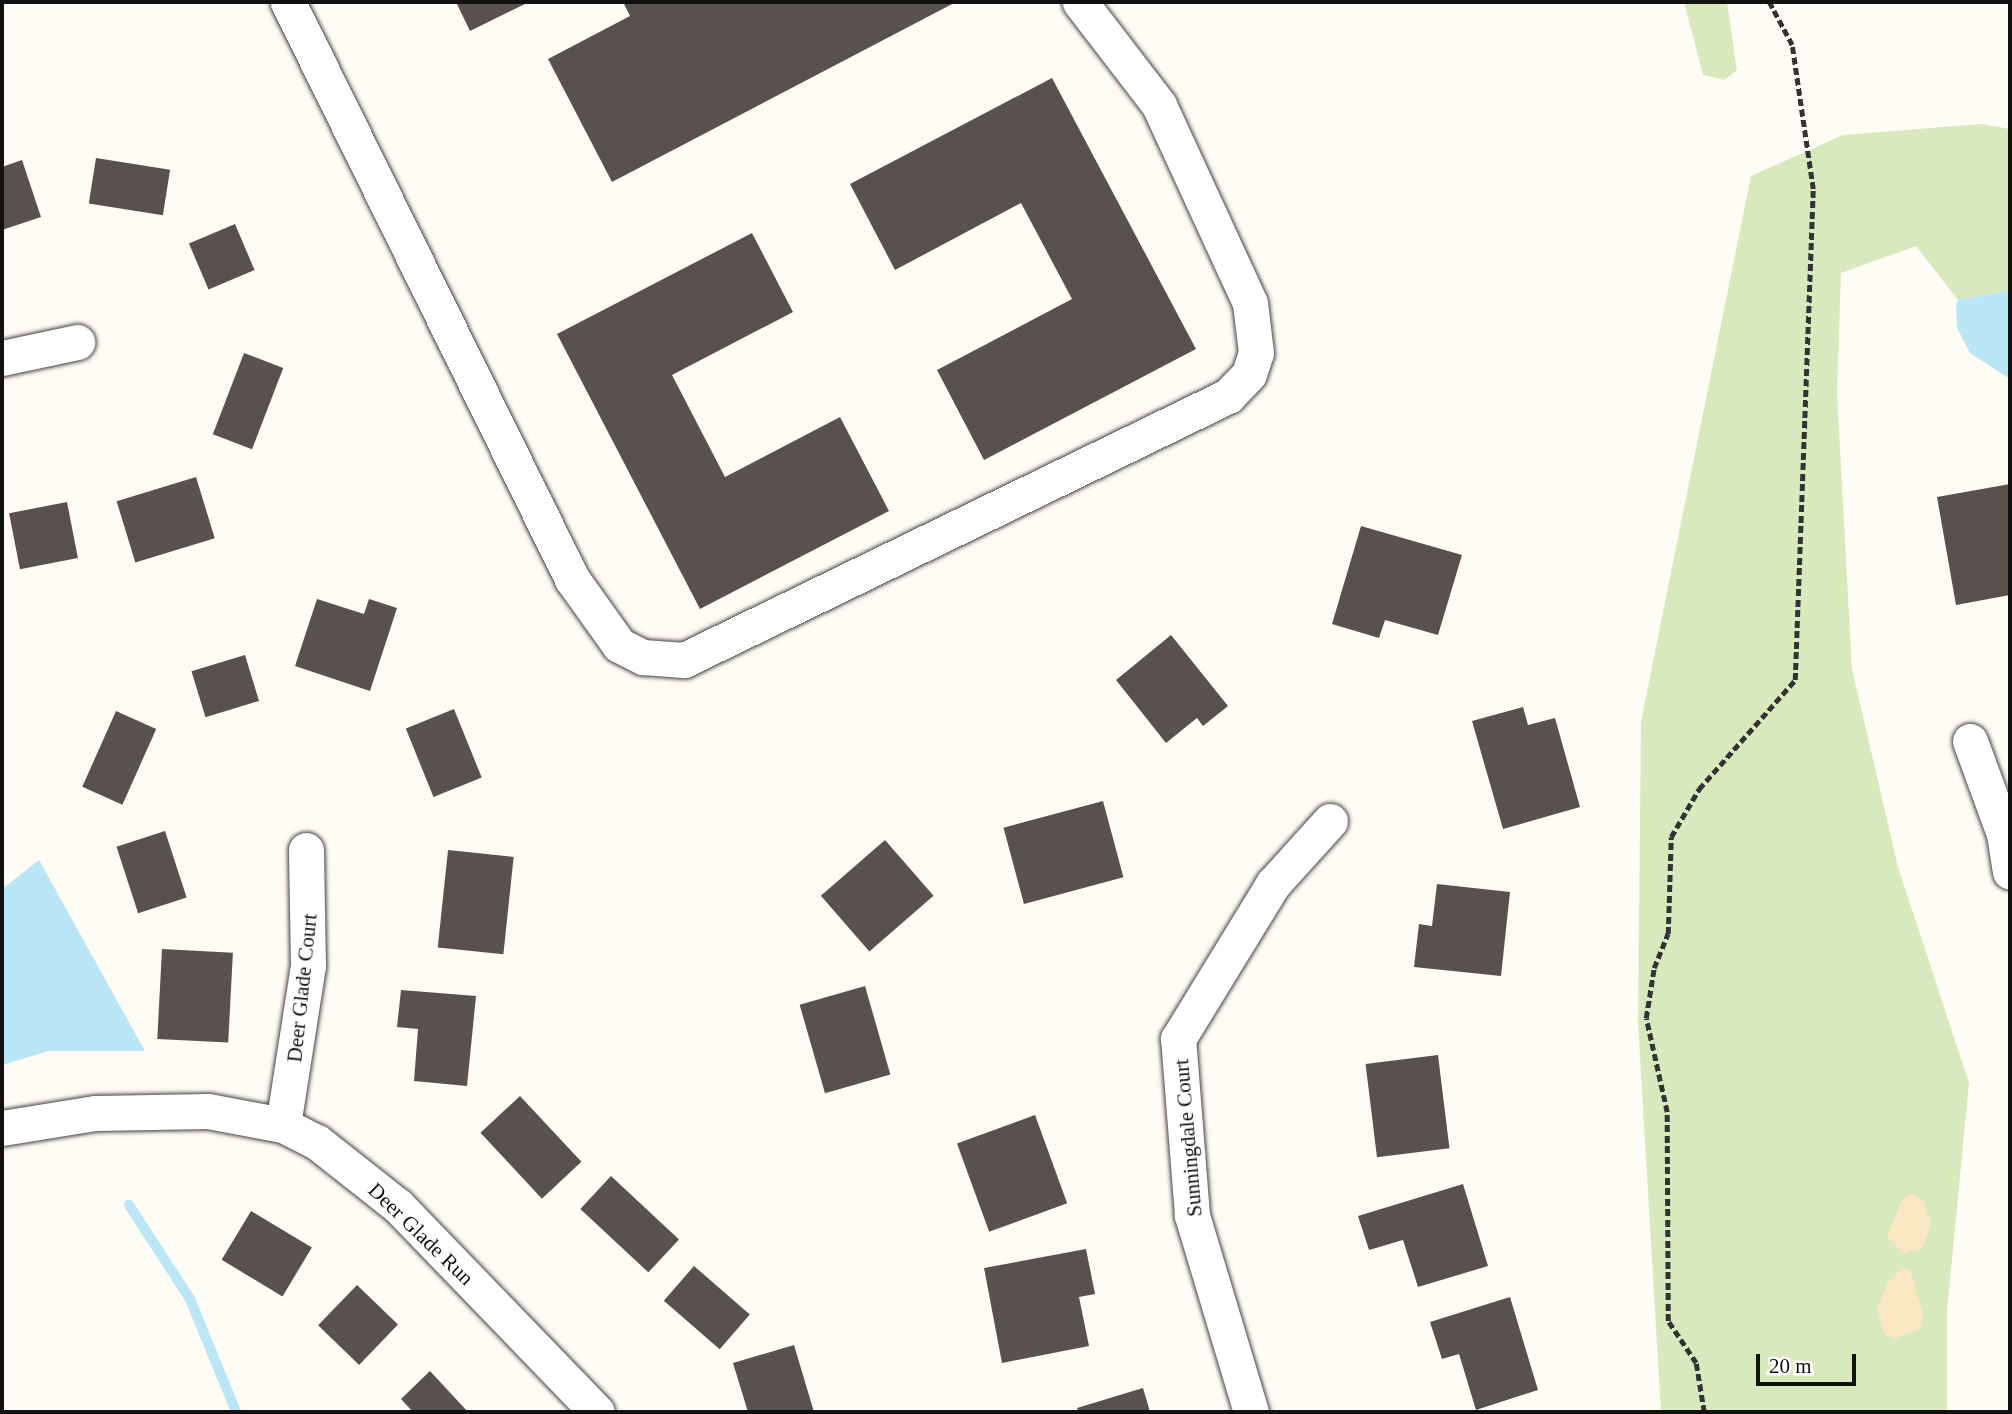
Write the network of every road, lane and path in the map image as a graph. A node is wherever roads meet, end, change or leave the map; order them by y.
1 (288, 2) edge
2 (1080, 2) edge
3 (1769, 2) edge
4 (77, 342) dead end
5 (2, 358) edge
6 (1970, 741) dead end
7 (1330, 821) dead end
8 (306, 850) dead end
9 (2010, 872) edge
10 (284, 1125) junction
11 (2, 1128) edge
12 (597, 1412) edge
13 (1251, 1412) edge
14 (1704, 1412) edge

1 - 2 street
3 - 14 path
4 - 5 street
6 - 9 street
7 - 13 street, Sunningdale Court
8 - 10 street, Deer Glade Court
10 - 11 street, Deer Glade Run
10 - 12 street, Deer Glade Run

